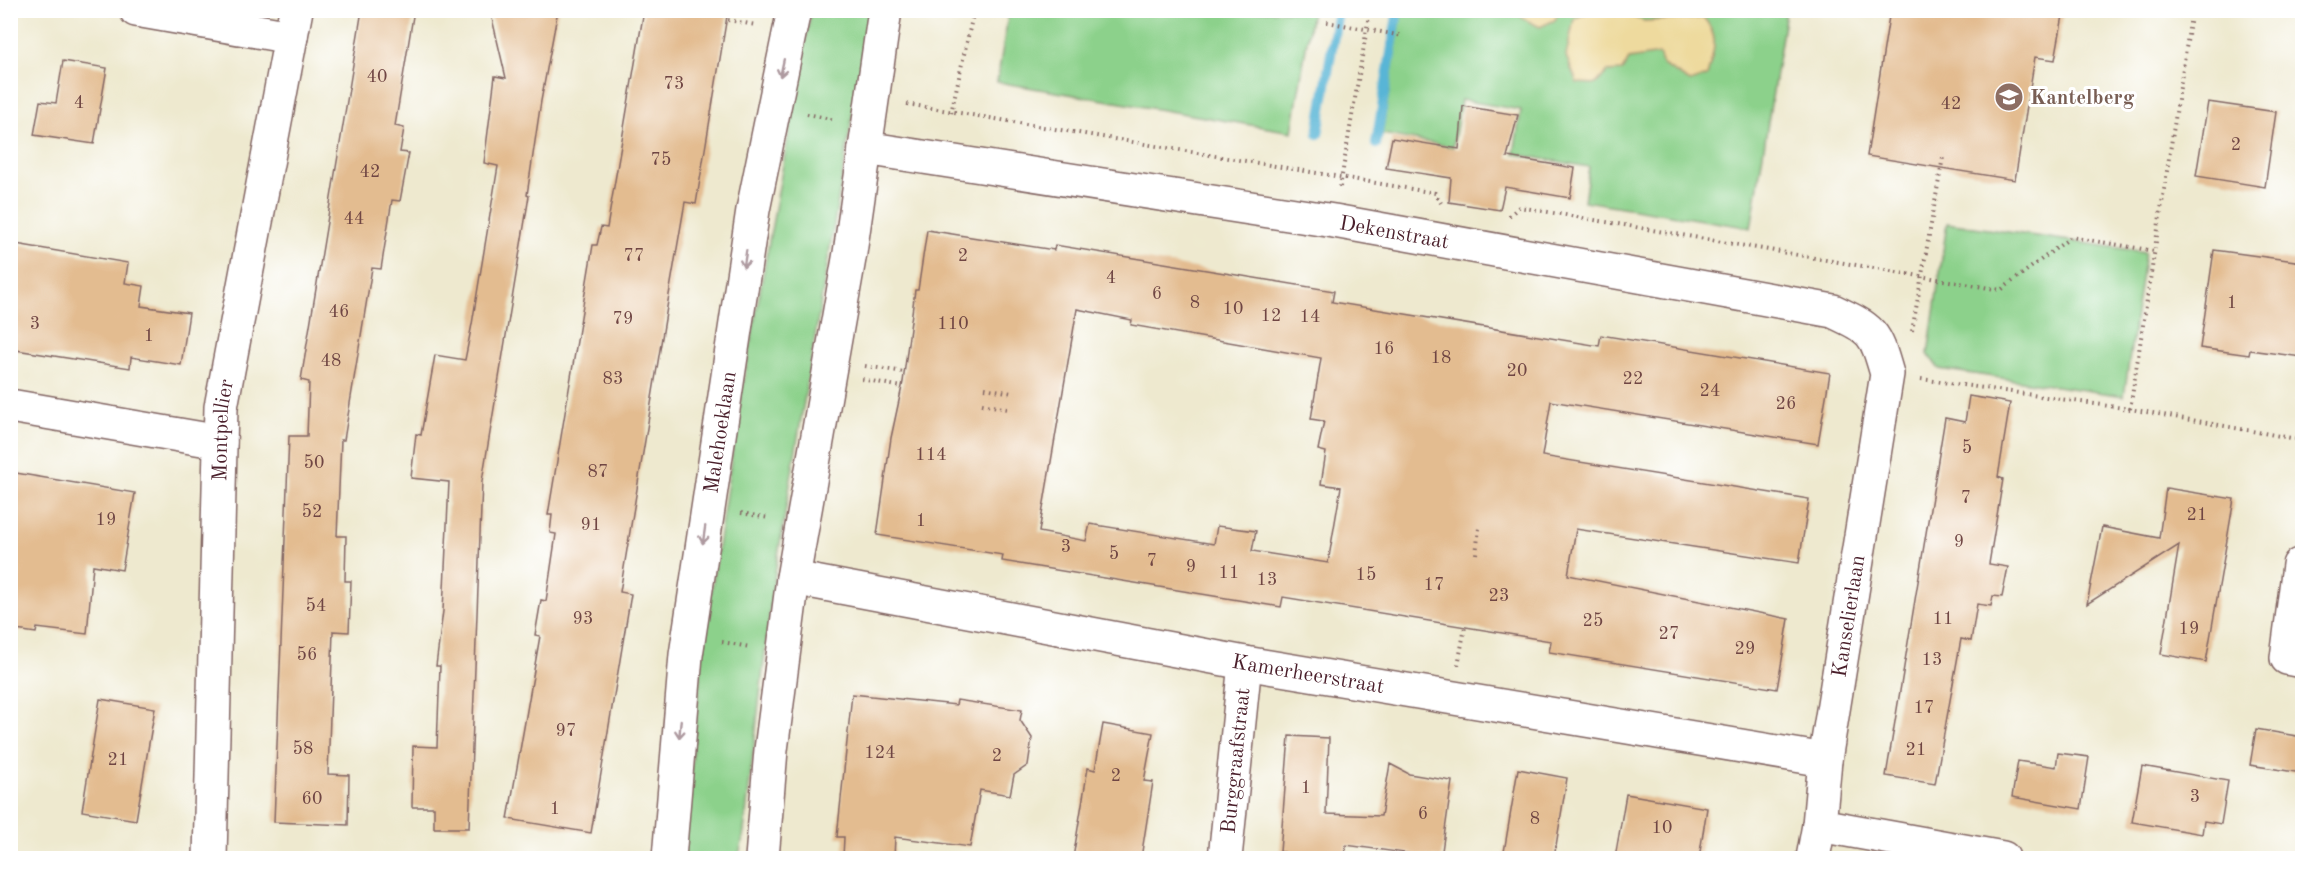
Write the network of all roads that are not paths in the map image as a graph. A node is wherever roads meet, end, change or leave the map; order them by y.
1 (136, 10) edge
2 (794, 10) edge
3 (885, 10) edge
4 (293, 24) edge
5 (865, 148) junction
6 (1887, 374) joint
7 (10, 406) edge
8 (220, 442) junction
9 (2299, 565) dead end
10 (793, 578) junction
11 (2302, 661) edge
12 (1245, 663) junction
13 (1825, 760) junction
14 (1819, 825) junction
15 (210, 858) edge
16 (669, 858) edge
17 (762, 858) edge
18 (1225, 858) edge
19 (1813, 858) edge
20 (2003, 858) edge

1 - 4 street
2 -> 16 street, Malehoeklaan
3 - 5 street
4 - 8 street, Montpellier
5 - 6 street, Dekenstraat
5 - 10 street
6 - 13 street, Kanselierlaan
7 - 8 street
8 - 15 street, Montpellier
9 - 11 street
10 - 12 street, Kamerheerstraat
10 - 17 street
12 - 13 street, Kamerheerstraat
12 - 18 street, Burggraafstraat
13 - 14 street, Kanselierlaan
14 - 19 street, Kanselierlaan
14 - 20 street

